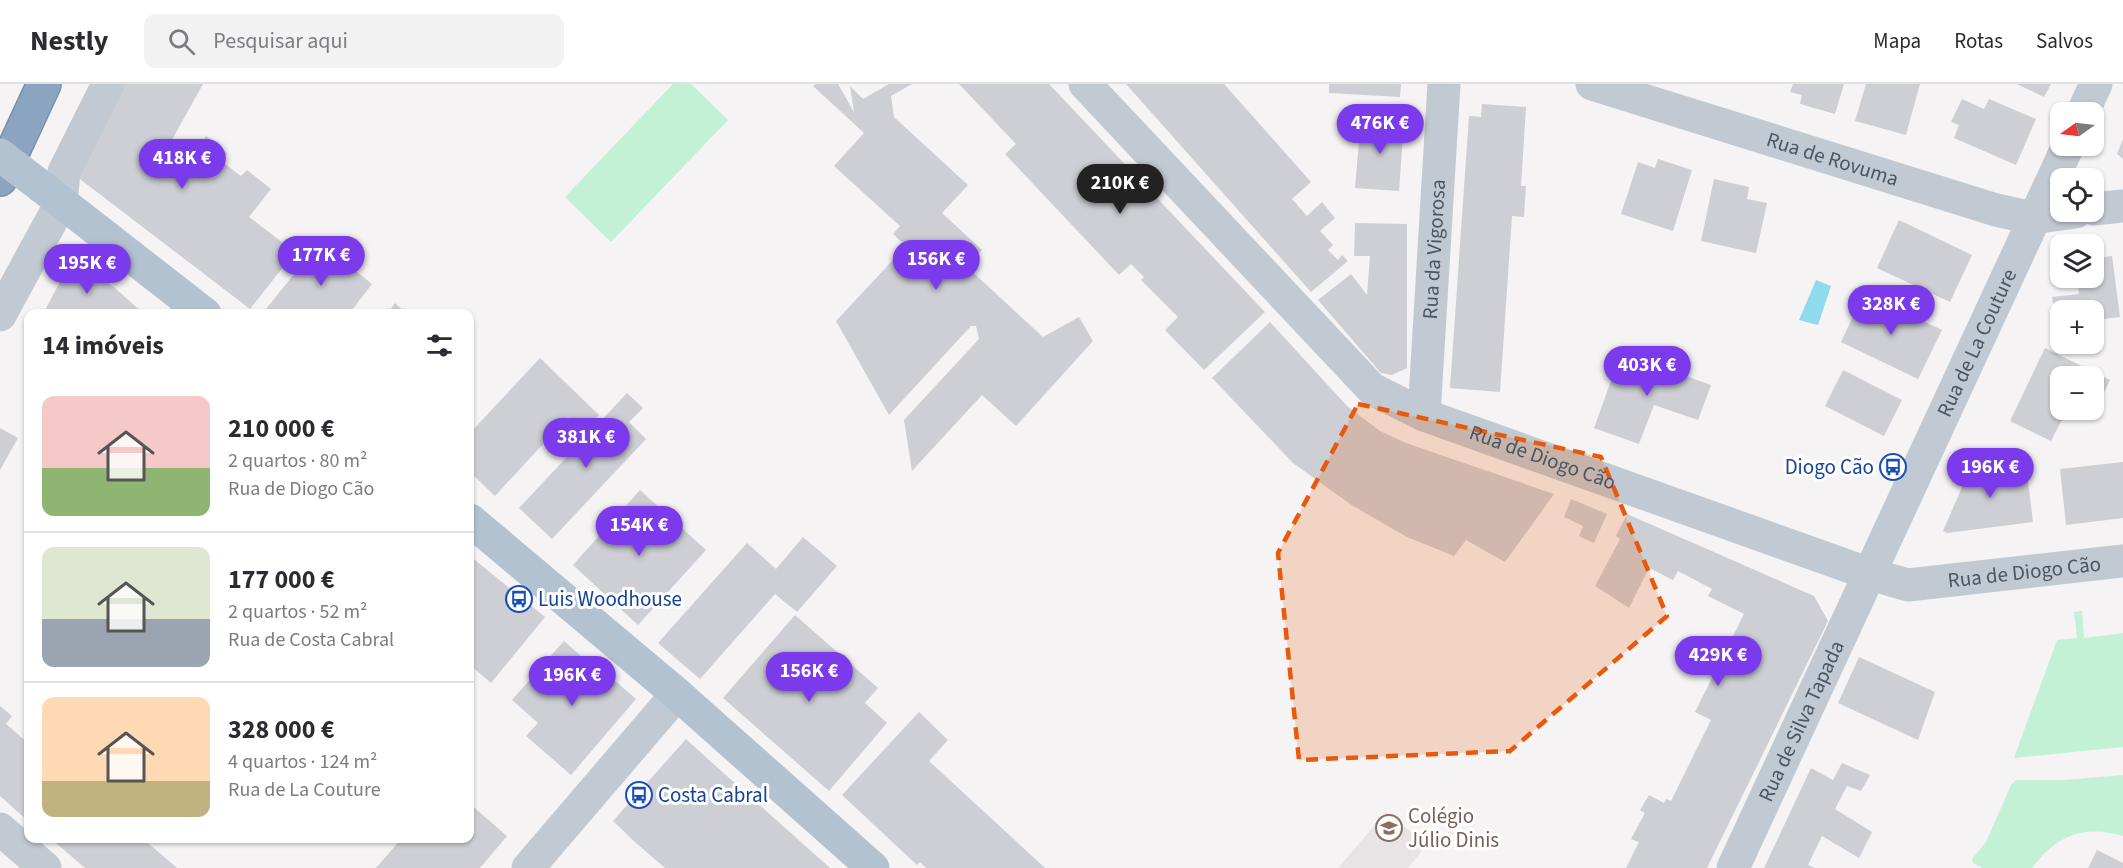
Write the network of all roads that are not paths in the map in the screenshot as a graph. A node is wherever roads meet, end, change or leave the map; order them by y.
1 (44, 84) edge
2 (108, 84) edge
3 (1085, 84) edge
4 (1444, 84) edge
5 (1592, 84) edge
6 (2096, 84) edge
7 (2088, 102) edge
8 (0, 155) edge
9 (2063, 156) edge
10 (0, 179) edge
11 (51, 195) junction
12 (2123, 207) edge
13 (2104, 208) edge
14 (2050, 216) edge
15 (2033, 218) junction
16 (199, 309) edge
17 (0, 315) edge
18 (1424, 415) junction
19 (474, 523) edge
20 (2123, 561) edge
21 (1870, 574) junction
22 (677, 694) junction
23 (0, 829) edge
24 (45, 868) edge
25 (528, 868) edge
26 (873, 868) edge
27 (1733, 868) edge

1 - 10 highway
2 - 11 street
3 - 18 street, Rua de Diogo Cão
4 - 18 street, Rua da Vigorosa
5 - 15 street, Rua de Rovuma
6 - 7 street
8 - 11 main road, bridge
9 - 15 street, Rua de La Couture
11 - 16 main road
11 - 17 street
12 - 13 street
14 - 15 street, Rua de Rovuma
15 - 21 street, Rua de La Couture
18 - 21 street, Rua de Diogo Cão
19 - 22 main road
20 - 21 street, Rua de Diogo Cão
21 - 27 street, Rua de Silva Tapada
22 - 25 street
22 - 26 main road
23 - 24 street

